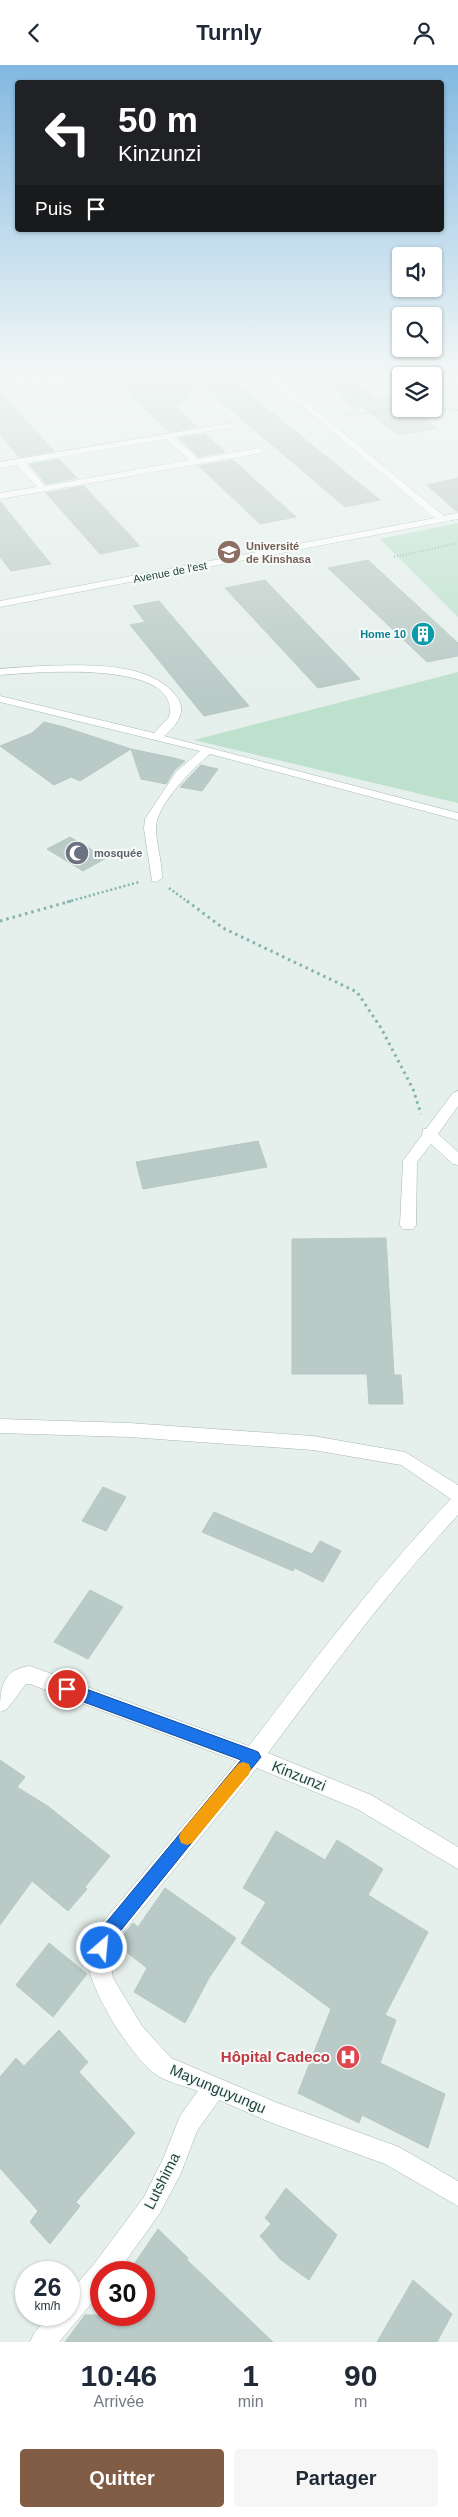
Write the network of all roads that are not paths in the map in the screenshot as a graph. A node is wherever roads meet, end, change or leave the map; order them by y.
1 (36, 481) edge
2 (87, 481) edge
3 (397, 481) edge
4 (43, 489) junction
5 (0, 496) edge
6 (458, 516) edge
7 (442, 519) junction
8 (0, 604) edge
9 (0, 672) edge
10 (0, 699) edge
11 (156, 737) junction
12 (208, 750) junction
13 (458, 817) edge
14 (156, 878) road end
15 (458, 1096) edge
16 (428, 1133) junction
17 (458, 1160) edge
18 (408, 1225) dead end
19 (0, 1425) edge
20 (458, 1495) edge
21 (458, 1503) edge
22 (0, 1703) edge
23 (253, 1757) junction
24 (458, 1859) edge
25 (214, 2086) junction
26 (458, 2194) edge
27 (110, 2261) edge
28 (90, 2286) edge
29 (80, 2299) edge
30 (57, 2326) edge
31 (43, 2342) edge

1 - 4 street
2 - 4 street
3 - 7 street
4 - 5 street
6 - 7 street, Avenue de l'est
7 - 8 street, Avenue de l'est
9 - 11 street
10 - 11 street
11 - 12 street
12 - 13 street
12 - 14 street
15 - 16 street
16 - 17 street
16 - 18 street
19 - 20 street
21 - 23 street, Mayunguyungu
22 - 23 street, Kinzunzi
23 - 24 street, Kinzunzi
23 - 25 street, Mayunguyungu
25 - 26 street, Mayunguyungu
25 - 27 street, Lutshima
28 - 29 street, Lutshima
30 - 31 street

